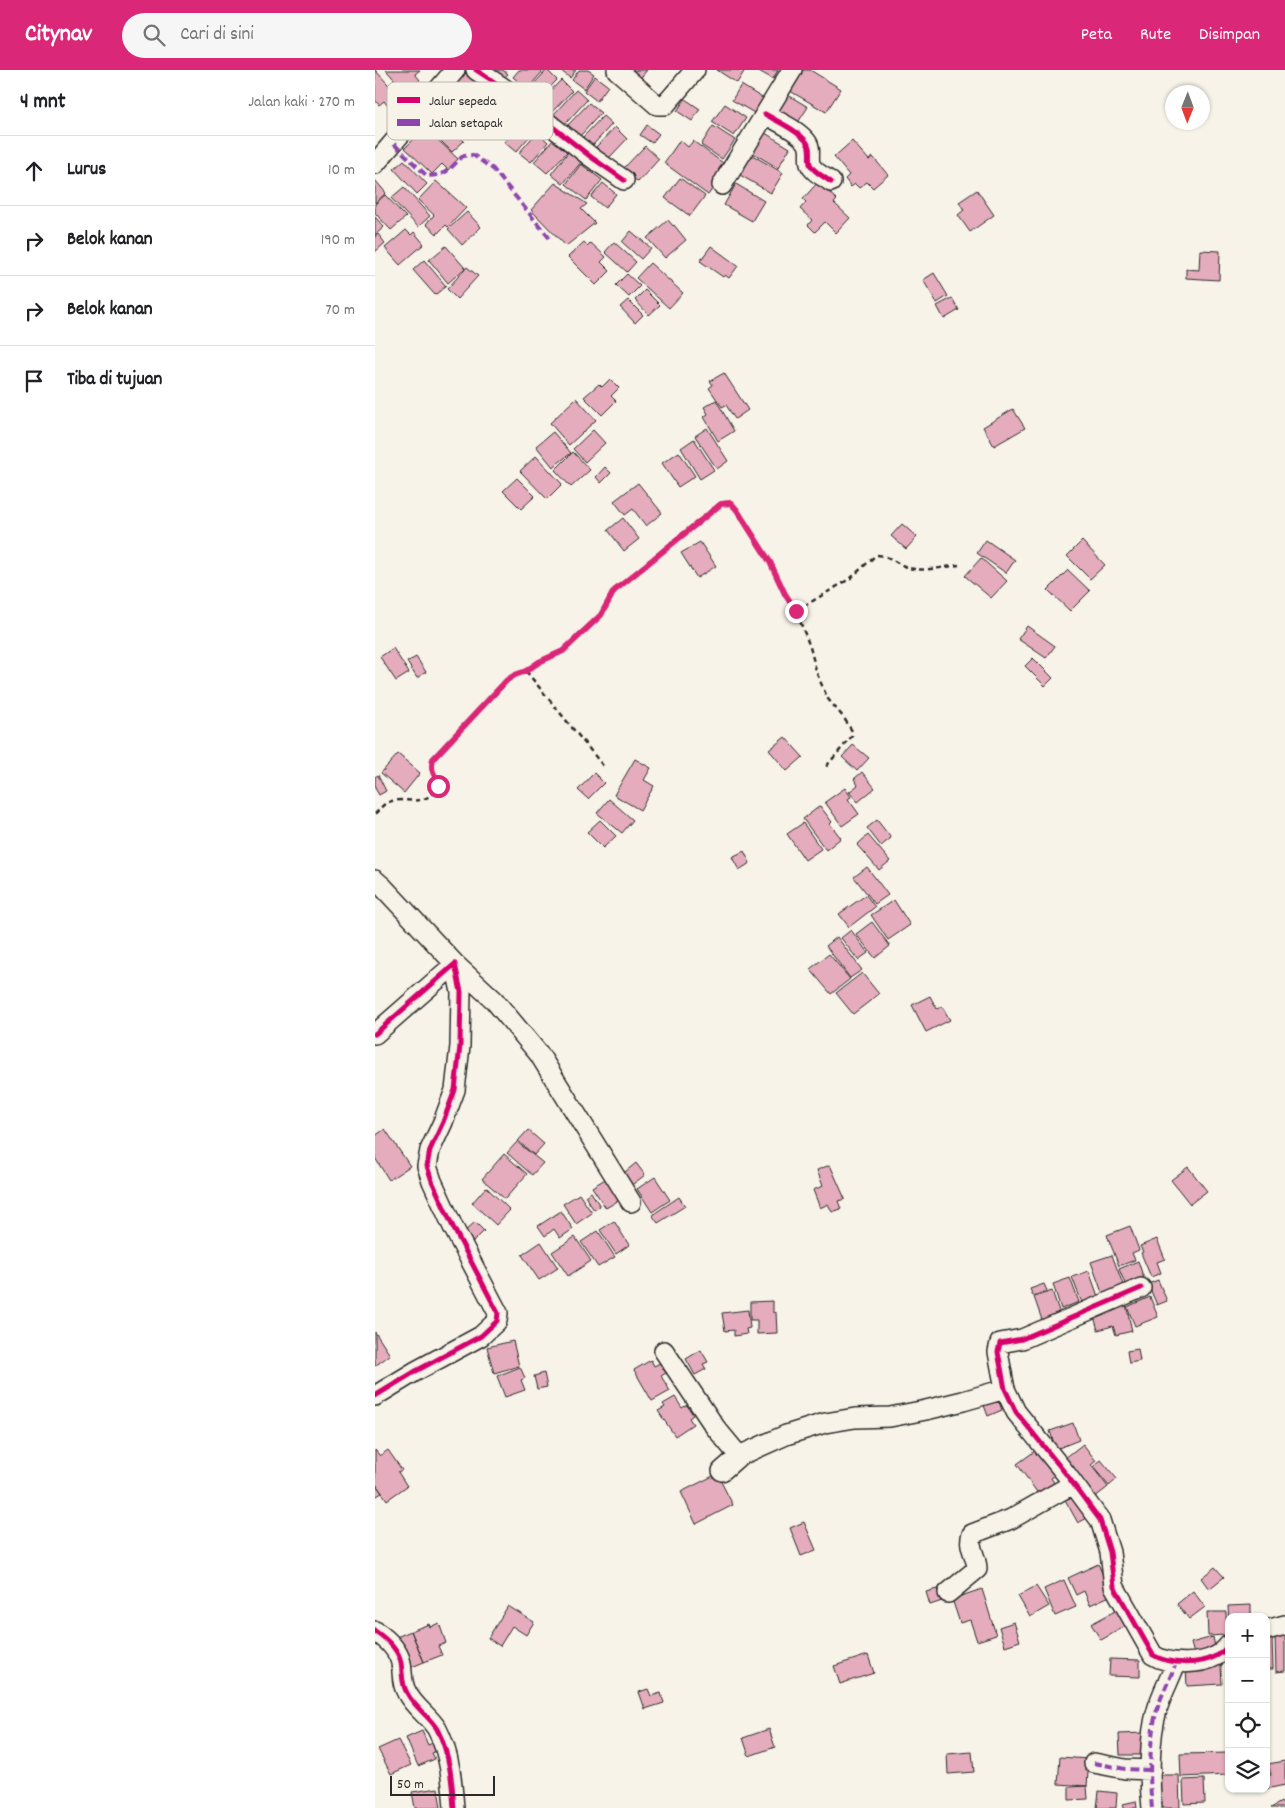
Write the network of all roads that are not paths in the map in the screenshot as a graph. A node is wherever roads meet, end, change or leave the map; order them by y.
1 (477, 70) edge
2 (617, 70) edge
3 (695, 70) edge
4 (792, 70) edge
5 (451, 72) edge
6 (443, 82) edge
7 (495, 82) edge
8 (765, 114) junction
9 (553, 127) edge
10 (395, 140) edge
11 (375, 164) edge
12 (624, 180) dead end
13 (831, 182) dead end
14 (722, 185) dead end
15 (375, 880) edge
16 (455, 964) junction
17 (375, 1034) edge
18 (631, 1202) dead end
19 (1141, 1288) dead end
20 (664, 1351) dead end
21 (1005, 1389) junction
22 (375, 1396) edge
23 (739, 1456) junction
24 (722, 1471) dead end
25 (1073, 1484) junction
26 (948, 1593) dead end
27 (1285, 1625) edge
28 (1270, 1629) edge
29 (375, 1631) edge
30 (1225, 1649) edge
31 (1176, 1663) junction
32 (1094, 1763) dead end
33 (1151, 1770) junction
34 (454, 1808) edge
35 (1152, 1808) edge

1 - 7 street
2 - 3 street
4 - 8 street
5 - 6 street
8 - 13 street
8 - 14 street
9 - 12 street
10 - 11 street
15 - 16 street
16 - 17 street
16 - 18 street
16 - 22 street
19 - 21 street
20 - 23 street
21 - 23 street
21 - 25 street
23 - 24 street
25 - 26 street
25 - 31 street
27 - 28 street
29 - 34 street
30 - 31 street
31 - 33 street
32 - 33 street
33 - 35 street

